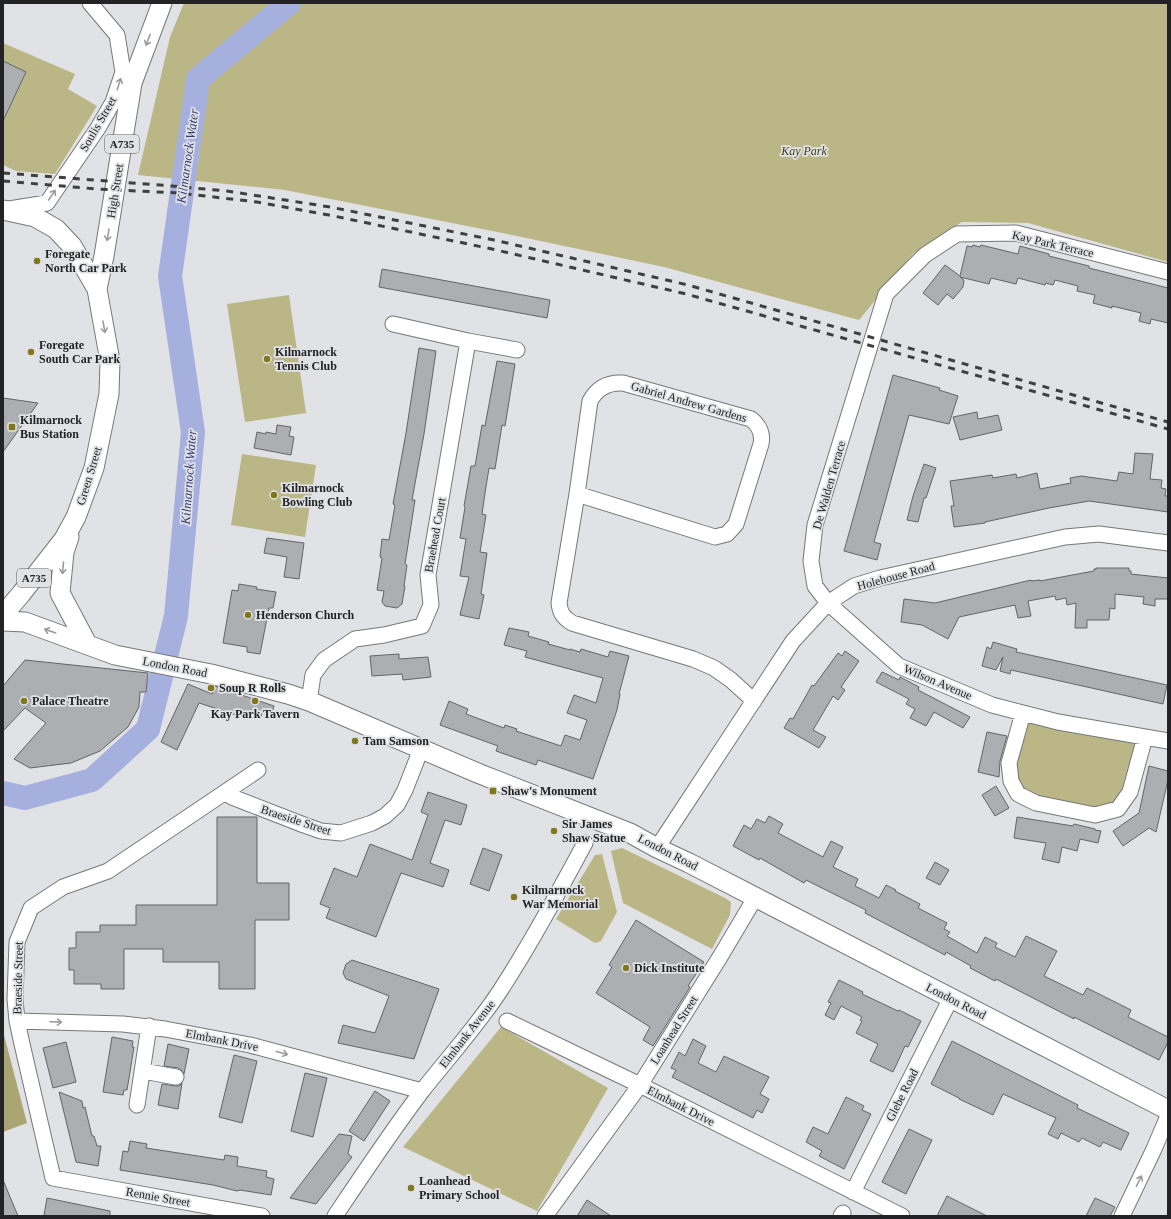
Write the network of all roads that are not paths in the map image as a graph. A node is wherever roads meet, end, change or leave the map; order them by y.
1 (90, 3) edge
2 (162, 3) edge
3 (4, 210) edge
4 (1168, 272) edge
5 (97, 289) junction
6 (877, 321) joint
7 (393, 324) dead end
8 (468, 341) junction
9 (517, 350) dead end
10 (577, 494) junction
11 (76, 518) junction
12 (1168, 542) edge
13 (828, 603) junction
14 (3, 615) edge
15 (3, 621) edge
16 (87, 644) junction
17 (754, 701) junction
18 (309, 702) junction
19 (1023, 713) junction
20 (1144, 737) junction
21 (1168, 741) edge
22 (421, 749) junction
23 (258, 770) dead end
24 (226, 792) junction
25 (585, 843) dead end
26 (657, 848) junction
27 (755, 898) junction
28 (951, 998) junction
29 (18, 1021) junction
30 (507, 1021) dead end
31 (149, 1026) junction
32 (143, 1070) junction
33 (176, 1077) dead end
34 (640, 1085) junction
35 (422, 1091) junction
36 (137, 1105) dead end
37 (1168, 1110) edge
38 (1168, 1116) edge
39 (54, 1178) joint
40 (853, 1192) junction
41 (262, 1216) edge
42 (335, 1216) edge
43 (545, 1216) edge
44 (902, 1216) edge
45 (1122, 1216) edge

3 -> 1 street, Soulis Street
2 -> 5 main road, High Street / A735
3 - 5 main road, A735
4 - 6 street, Kay Park Terrace
5 -> 11 main road, Green Street / A735
6 - 13 street, De Walden Terrace
7 - 8 street
8 - 9 street
8 - 18 street, Braehead Court
10 - 10 street, Gabriel Andrew Gardens
10 - 17 street, Gabriel Andrew Gardens
11 - 14 main road, Green Street / A735
11 -> 16 main road
12 - 13 street, Holehouse Road
13 - 17 street, Holehouse Road
13 - 19 street, Wilson Avenue
16 -> 15 main road, London Road
16 - 18 main road, London Road
17 - 26 street, Holehouse Road
18 - 22 main road, London Road
19 - 20 street, Wilson Avenue
19 - 20 street
20 - 21 street, Wilson Avenue
22 - 24 street, Braeside Street
22 - 26 main road, London Road
23 - 24 street, Braeside Street
24 - 29 street, Braeside Street
25 - 35 street, Elmbank Avenue
26 - 27 main road, London Road
27 - 28 main road, London Road
27 - 34 street, Loanhead Street
28 - 37 main road, London Road
28 - 40 street, Glebe Road
29 -> 31 street, Elmbank Drive
29 - 39 street, Braeside Street
30 - 34 street, Elmbank Drive
31 - 32 street
31 -> 35 street, Elmbank Drive
32 - 33 street
32 - 36 street
34 - 40 street, Elmbank Drive
34 - 43 street, Loanhead Street
35 - 42 street, Elmbank Avenue
45 -> 38 street
39 - 41 street, Rennie Street
40 - 44 street, Elmbank Drive

